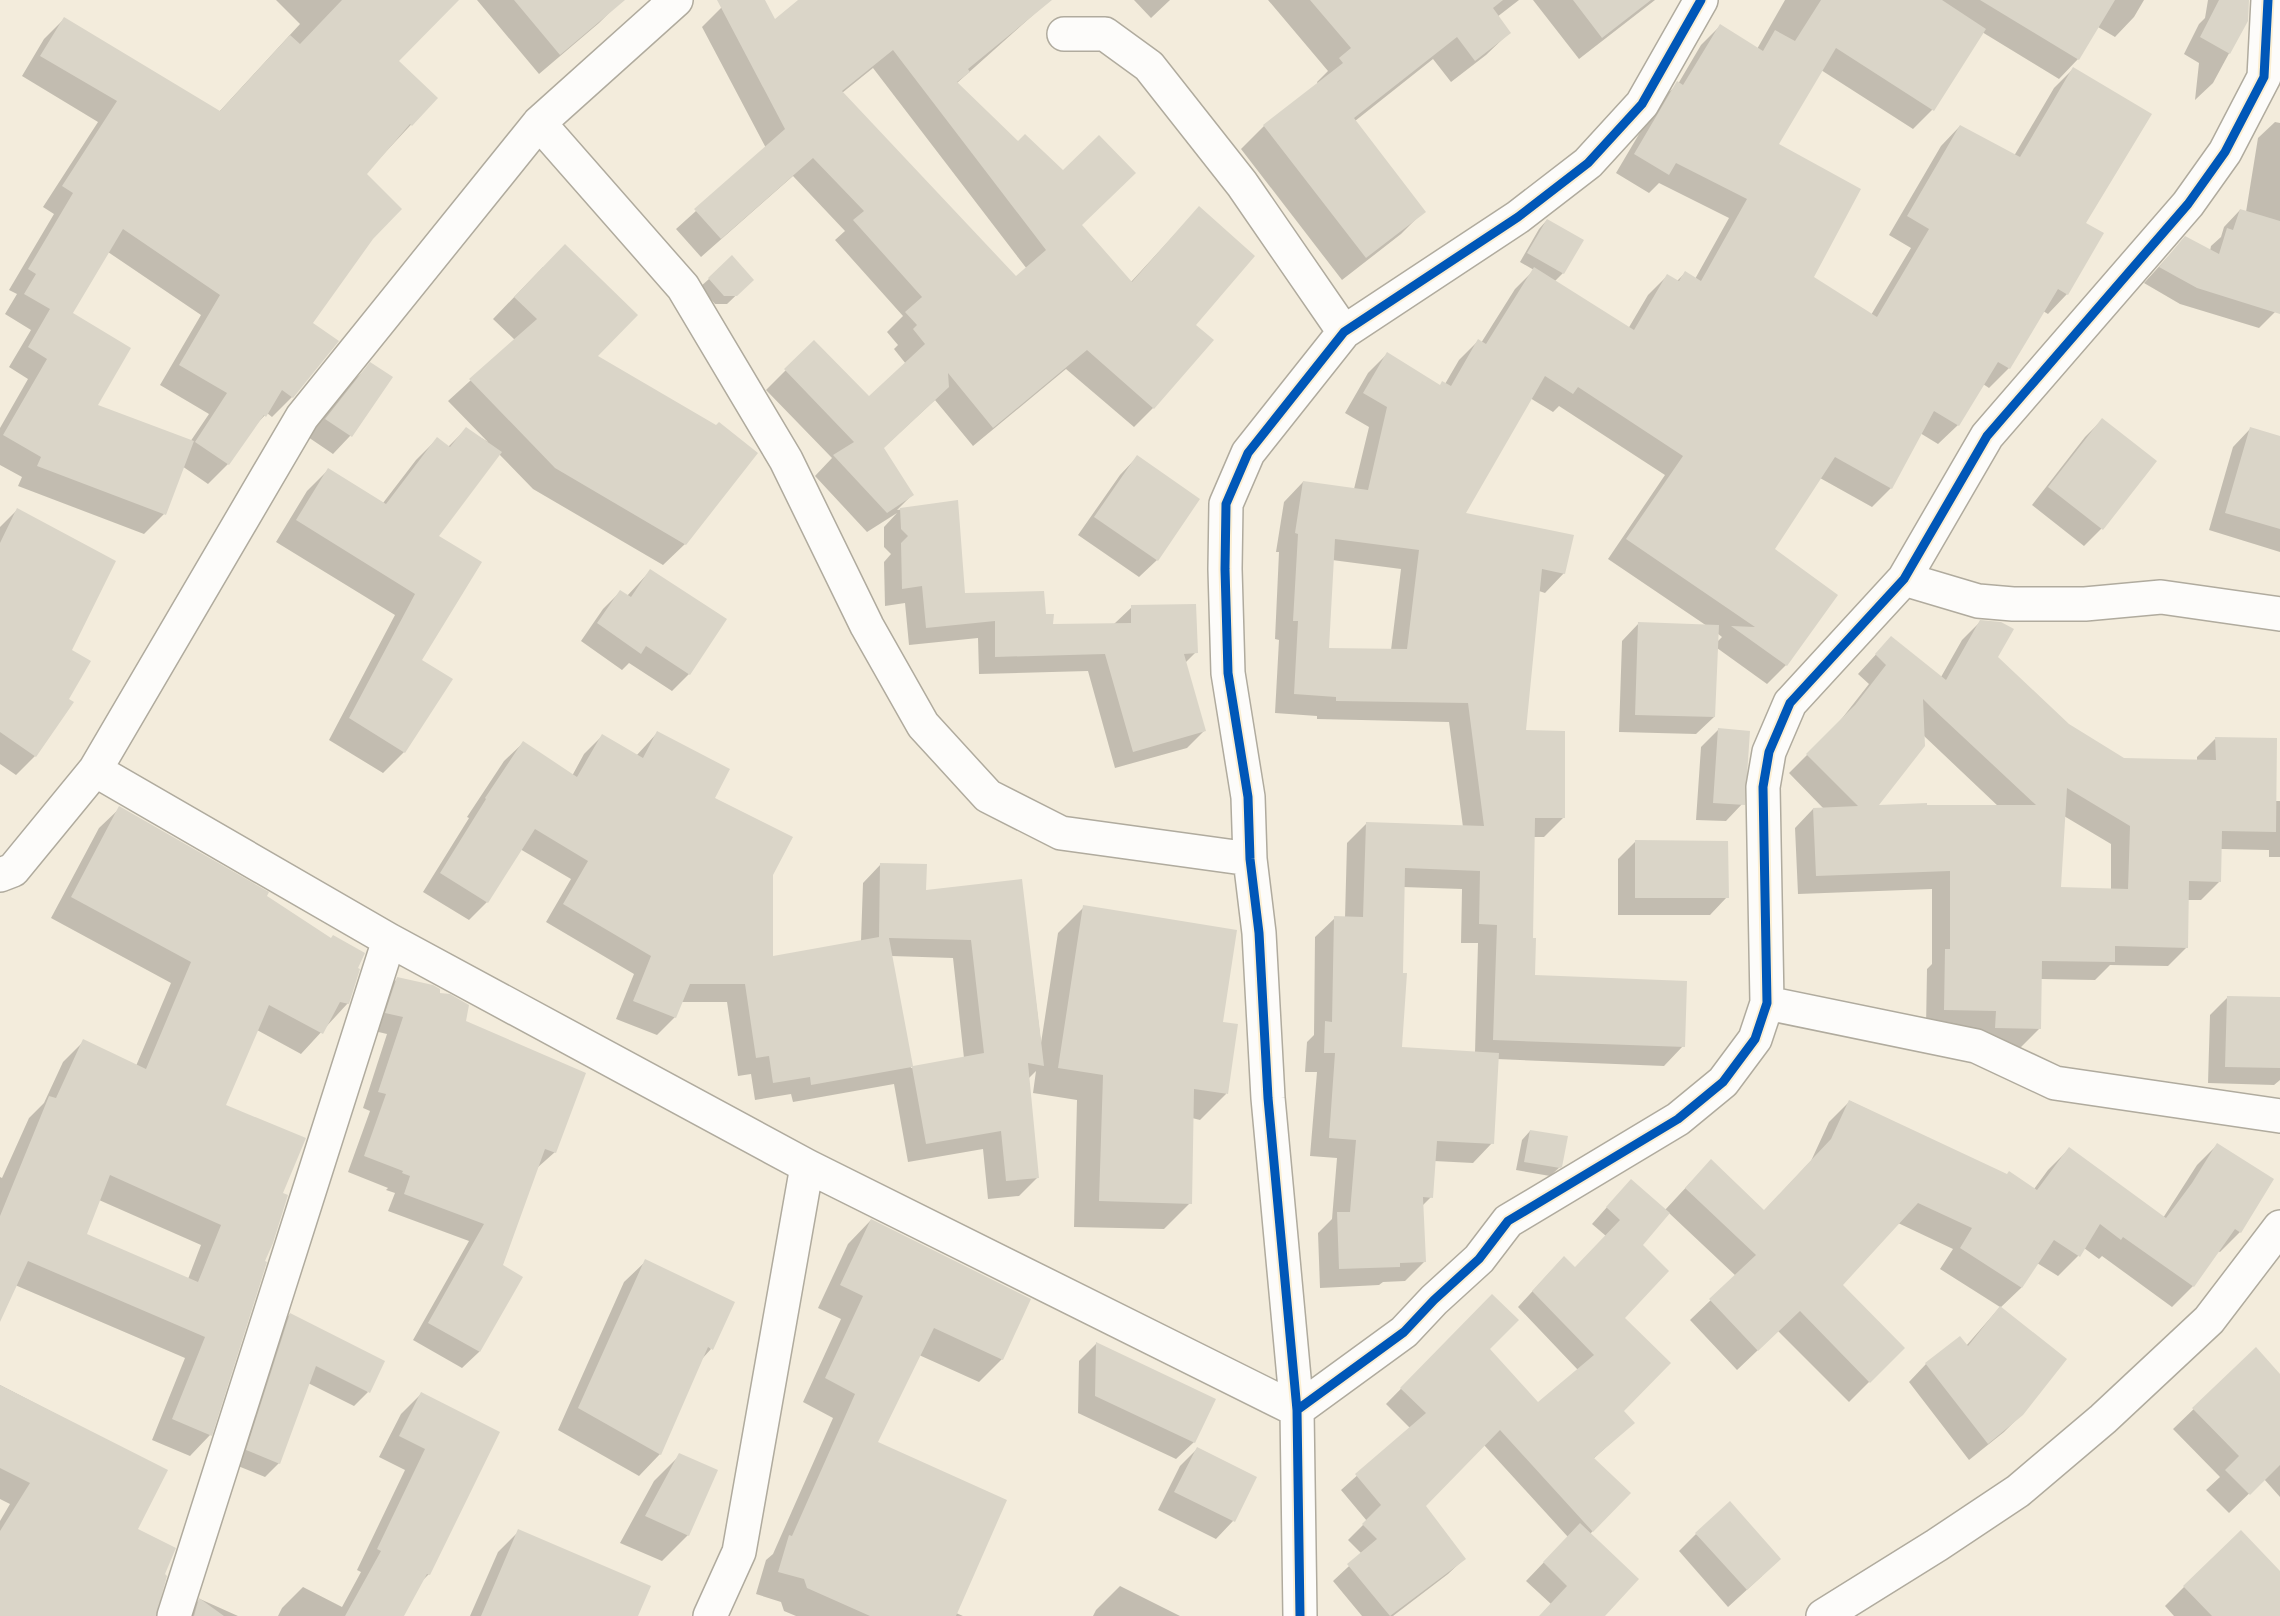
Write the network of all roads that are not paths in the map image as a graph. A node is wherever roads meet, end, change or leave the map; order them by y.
1 (676, 0) edge
2 (1701, 0) edge
3 (2268, 0) edge
4 (1064, 34) dead end
5 (2272, 78) edge
6 (539, 123) junction
7 (1344, 332) junction
8 (1904, 579) junction
9 (2280, 614) edge
10 (95, 770) junction
11 (1250, 859) junction
12 (0, 875) edge
13 (388, 940) junction
14 (1767, 1003) junction
15 (2280, 1116) edge
16 (807, 1166) junction
17 (2280, 1227) edge
18 (1297, 1410) junction
19 (174, 1616) edge
20 (710, 1616) edge
21 (1300, 1616) edge
22 (1823, 1616) edge

1 - 6 street
2 - 7 street
3 - 5 street
4 - 7 street
5 - 8 street
6 - 10 street
6 - 11 street
7 - 11 street
8 - 9 street
8 - 14 street
10 - 12 street
10 - 13 street
11 - 18 street
13 - 16 street
13 - 19 street
14 - 15 street
14 - 18 street
16 - 18 street
16 - 20 street
17 - 22 street
18 - 21 street

